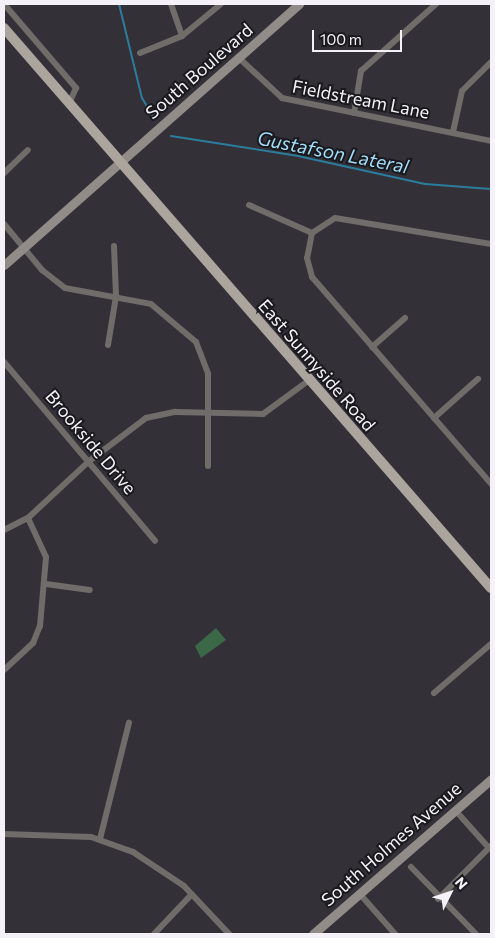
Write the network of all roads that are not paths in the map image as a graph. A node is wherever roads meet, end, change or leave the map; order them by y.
1 (4, 4) edge
2 (171, 4) edge
3 (222, 4) edge
4 (300, 4) edge
5 (436, 4) edge
6 (4, 28) edge
7 (182, 36) junction
8 (140, 53) dead end
9 (239, 58) junction
10 (491, 62) edge
11 (69, 104) junction
12 (354, 113) junction
13 (453, 132) junction
14 (491, 141) edge
15 (28, 150) dead end
16 (120, 161) junction
17 (4, 173) edge
18 (249, 205) dead end
19 (4, 224) edge
20 (313, 231) junction
21 (491, 244) edge
22 (23, 246) junction
23 (114, 246) dead end
24 (4, 265) edge
25 (116, 296) junction
26 (405, 318) dead end
27 (108, 345) dead end
28 (372, 347) junction
29 (4, 362) edge
30 (478, 379) dead end
31 (308, 381) junction
32 (207, 414) junction
33 (434, 418) junction
34 (88, 462) junction
35 (208, 466) dead end
36 (491, 484) edge
37 (28, 518) junction
38 (4, 530) edge
39 (155, 541) dead end
40 (46, 584) junction
41 (491, 588) edge
42 (90, 590) dead end
43 (491, 644) edge
44 (4, 670) edge
45 (434, 693) dead end
46 (129, 723) dead end
47 (491, 779) edge
48 (455, 810) junction
49 (4, 834) edge
50 (100, 839) junction
51 (490, 847) edge
52 (411, 867) dead end
53 (359, 893) junction
54 (192, 894) junction
55 (438, 899) junction
56 (154, 934) edge
57 (229, 934) edge
58 (312, 934) edge
59 (395, 934) edge
60 (476, 934) edge

1 - 11 street
2 - 7 street
3 - 7 street
4 - 9 street, South Boulevard
5 - 12 street
6 - 11 main road, East Sunnyside Road
7 - 8 street
9 - 12 street, Fieldstream Lane
9 - 16 street, South Boulevard
10 - 13 street
11 - 16 main road, East Sunnyside Road
12 - 13 street, Fieldstream Lane
13 - 14 street, Fieldstream Lane
15 - 17 street
16 - 22 street, South Boulevard
16 - 31 main road, East Sunnyside Road
18 - 20 street
19 - 22 street
20 - 21 street
20 - 28 street
22 - 24 street, South Boulevard
22 - 25 street
23 - 25 street
25 - 27 street
25 - 32 street
26 - 28 street
28 - 33 street
29 - 34 street, Brookside Drive
30 - 33 street
31 - 32 street
31 - 41 main road, East Sunnyside Road
32 - 34 street
32 - 35 street
33 - 36 street
34 - 37 street
34 - 39 street, Brookside Drive
37 - 38 street
37 - 40 street
40 - 42 street
40 - 44 street
43 - 45 street
46 - 50 street
47 - 48 street, South Holmes Avenue
48 - 51 street
48 - 53 street, South Holmes Avenue
49 - 50 street
50 - 54 street
51 - 55 street
52 - 55 street
53 - 58 street, South Holmes Avenue
53 - 59 street
54 - 56 street
54 - 57 street
55 - 60 street

